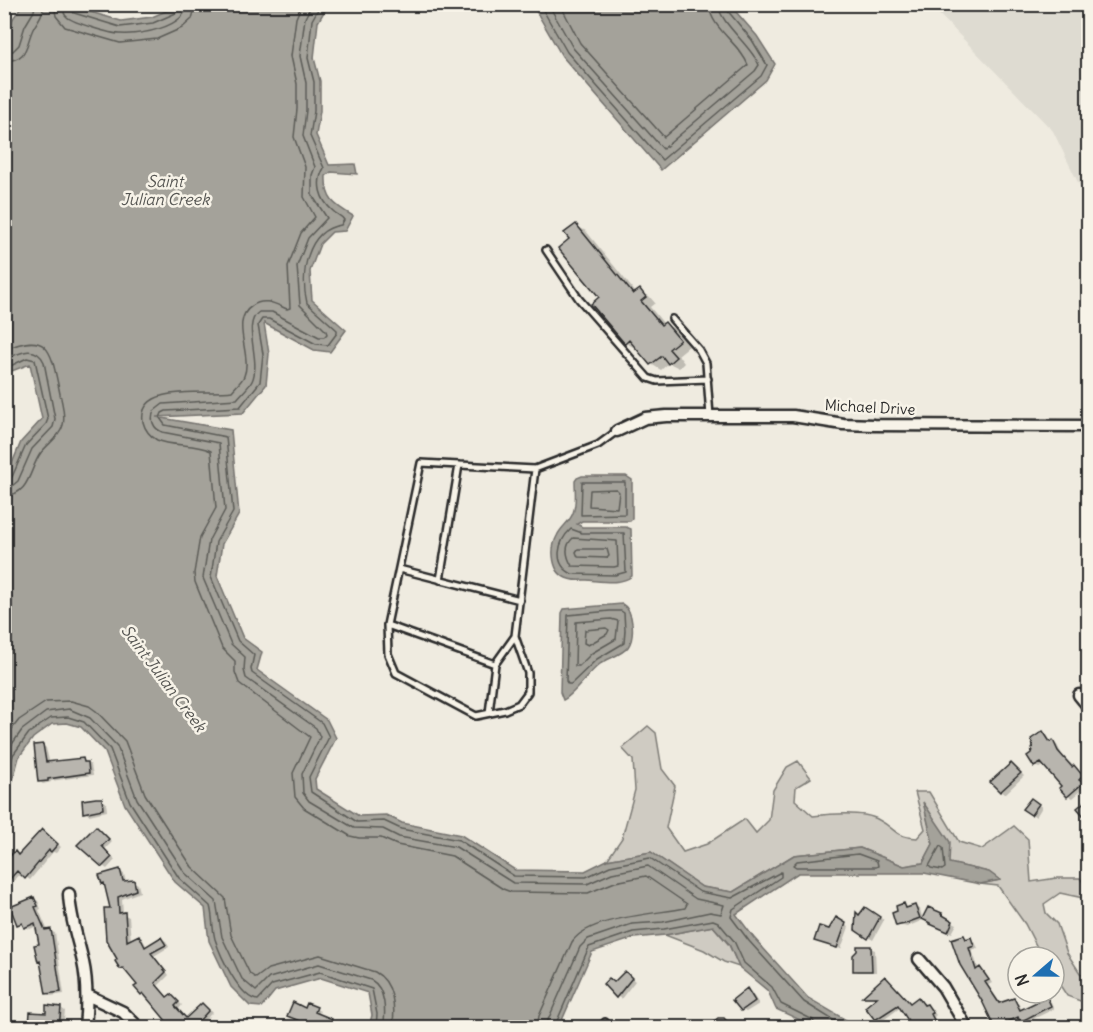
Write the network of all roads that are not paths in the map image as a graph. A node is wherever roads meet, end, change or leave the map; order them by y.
1 (546, 250) dead end
2 (672, 319) dead end
3 (708, 379) junction
4 (710, 416) junction
5 (1089, 426) edge
6 (617, 431) joint
7 (459, 465) junction
8 (535, 468) junction
9 (399, 569) junction
10 (440, 580) junction
11 (519, 600) junction
12 (387, 625) junction
13 (515, 636) junction
14 (495, 664) junction
15 (1079, 695) dead end
16 (1089, 706) edge
17 (489, 713) junction
18 (69, 894) dead end
19 (920, 959) dead end
20 (87, 996) junction
21 (85, 1028) edge
22 (139, 1028) edge
23 (967, 1028) edge

1 - 3 lane
2 - 3 lane
3 - 4 lane
4 - 5 street, Michael Drive
4 - 6 street, Michael Drive
6 - 8 lane
7 - 8 lane
7 - 9 lane
7 - 10 lane
8 - 11 lane
9 - 10 lane
9 - 12 lane
10 - 11 lane
11 - 13 lane
12 - 14 lane
12 - 17 lane
13 - 14 lane
13 - 17 lane
14 - 17 lane
15 - 16 street
18 - 20 street
19 - 23 street
20 - 21 street
20 - 22 street

